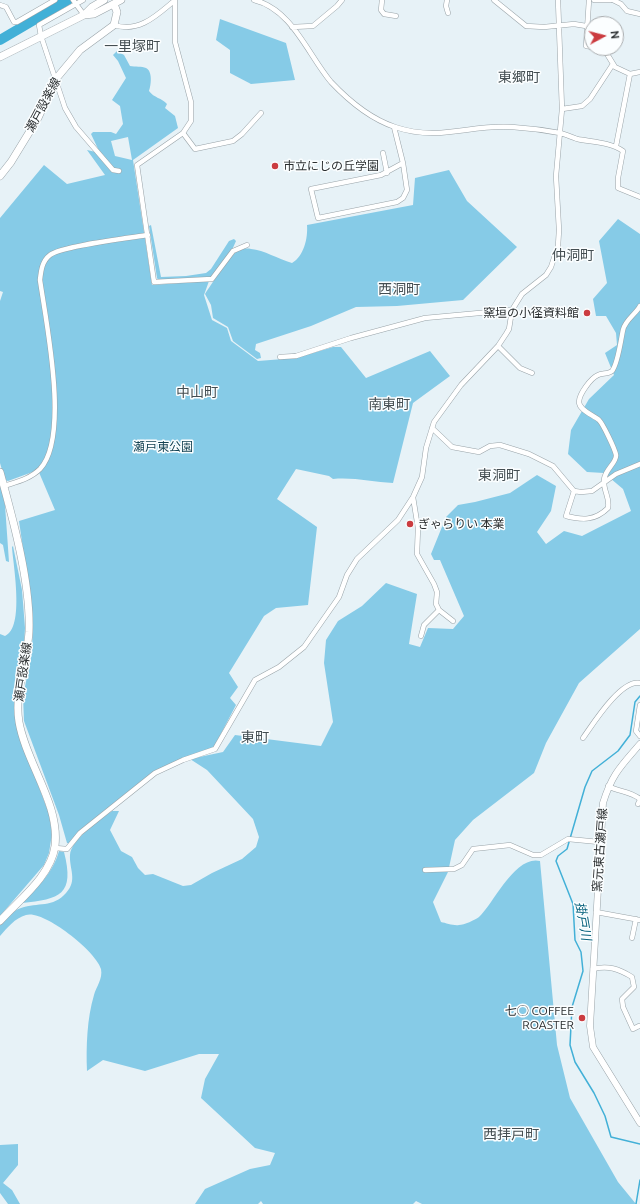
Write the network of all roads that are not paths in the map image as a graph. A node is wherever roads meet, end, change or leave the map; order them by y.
1 (55, 0) edge
2 (83, 0) edge
3 (104, 0) edge
4 (121, 0) edge
5 (175, 0) edge
6 (254, 0) edge
7 (342, 0) edge
8 (382, 0) edge
9 (447, 0) edge
10 (494, 0) edge
11 (558, 0) edge
12 (589, 0) edge
13 (594, 0) edge
14 (612, 0) edge
15 (74, 2) edge
16 (0, 4) edge
17 (114, 4) junction
18 (448, 13) dead end
19 (640, 14) edge
20 (84, 15) junction
21 (396, 16) dead end
22 (587, 16) edge
23 (114, 25) junction
24 (558, 26) junction
25 (584, 26) edge
26 (292, 27) junction
27 (41, 36) junction
28 (0, 56) edge
29 (608, 56) edge
30 (613, 64) junction
31 (640, 72) edge
32 (630, 74) junction
33 (55, 80) junction
34 (562, 109) junction
35 (260, 113) dead end
36 (394, 127) junction
37 (183, 133) junction
38 (560, 133) junction
39 (616, 146) junction
40 (383, 153) dead end
41 (403, 163) junction
42 (119, 171) dead end
43 (387, 173) junction
44 (0, 176) edge
45 (640, 197) edge
46 (148, 235) junction
47 (247, 246) dead end
48 (640, 306) edge
49 (512, 310) junction
50 (498, 346) junction
51 (280, 357) dead end
52 (532, 373) dead end
53 (432, 428) junction
54 (640, 464) edge
55 (0, 472) edge
56 (604, 484) junction
57 (4, 486) junction
58 (574, 491) junction
59 (413, 497) junction
60 (439, 610) junction
61 (453, 621) dead end
62 (421, 636) dead end
63 (640, 683) edge
64 (640, 705) edge
65 (640, 736) edge
66 (583, 738) dead end
67 (640, 744) edge
68 (608, 786) junction
69 (639, 801) edge
70 (599, 842) junction
71 (55, 848) junction
72 (425, 870) dead end
73 (596, 912) junction
74 (638, 920) edge
75 (0, 921) edge
76 (632, 938) dead end
77 (593, 969) junction
78 (639, 1026) dead end
79 (640, 1123) edge

1 - 16 street
2 - 15 street
3 - 20 main road
4 - 17 main road
5 - 23 street
5 - 37 street
6 - 26 street
7 - 26 street
8 - 21 street
9 - 18 street
10 - 24 street
11 - 24 street
12 - 22 street
13 - 14 street
14 - 19 street
15 - 20 street
15 - 27 street
17 - 20 main road
17 - 23 main road
20 - 27 main road
23 - 33 main road, 瀬戸設楽線
24 - 25 street
24 - 34 street
26 - 36 street
27 - 28 main road
27 - 33 street
29 - 30 street
30 - 32 street
30 - 34 street
31 - 32 street
32 - 39 street
33 - 42 street
33 - 44 main road, 瀬戸設楽線
34 - 38 street
35 - 37 street
36 - 38 street
36 - 41 street
37 - 46 street
38 - 39 street
38 - 49 street
39 - 45 street
40 - 43 street
41 - 43 street
41 - 43 street
46 - 47 street
46 - 57 street
48 - 56 street
49 - 50 street
49 - 51 street
50 - 52 street
50 - 53 street
53 - 58 street
53 - 59 street
54 - 56 street
55 - 57 main road, 瀬戸設楽線
56 - 58 street
56 - 58 street
57 - 71 main road, 瀬戸設楽線
59 - 60 street
59 - 71 street
60 - 61 street
60 - 62 street
63 - 66 street
64 - 65 street
67 - 68 main road, 窯元東古瀬戸線
68 - 69 street
68 - 70 main road, 窯元東古瀬戸線
70 - 72 street
70 - 73 main road, 窯元東古瀬戸線
71 - 75 main road, 瀬戸設楽線
73 - 74 street
73 - 77 main road, 窯元東古瀬戸線
74 - 76 street
77 - 78 street
77 - 79 main road, 窯元東古瀬戸線

